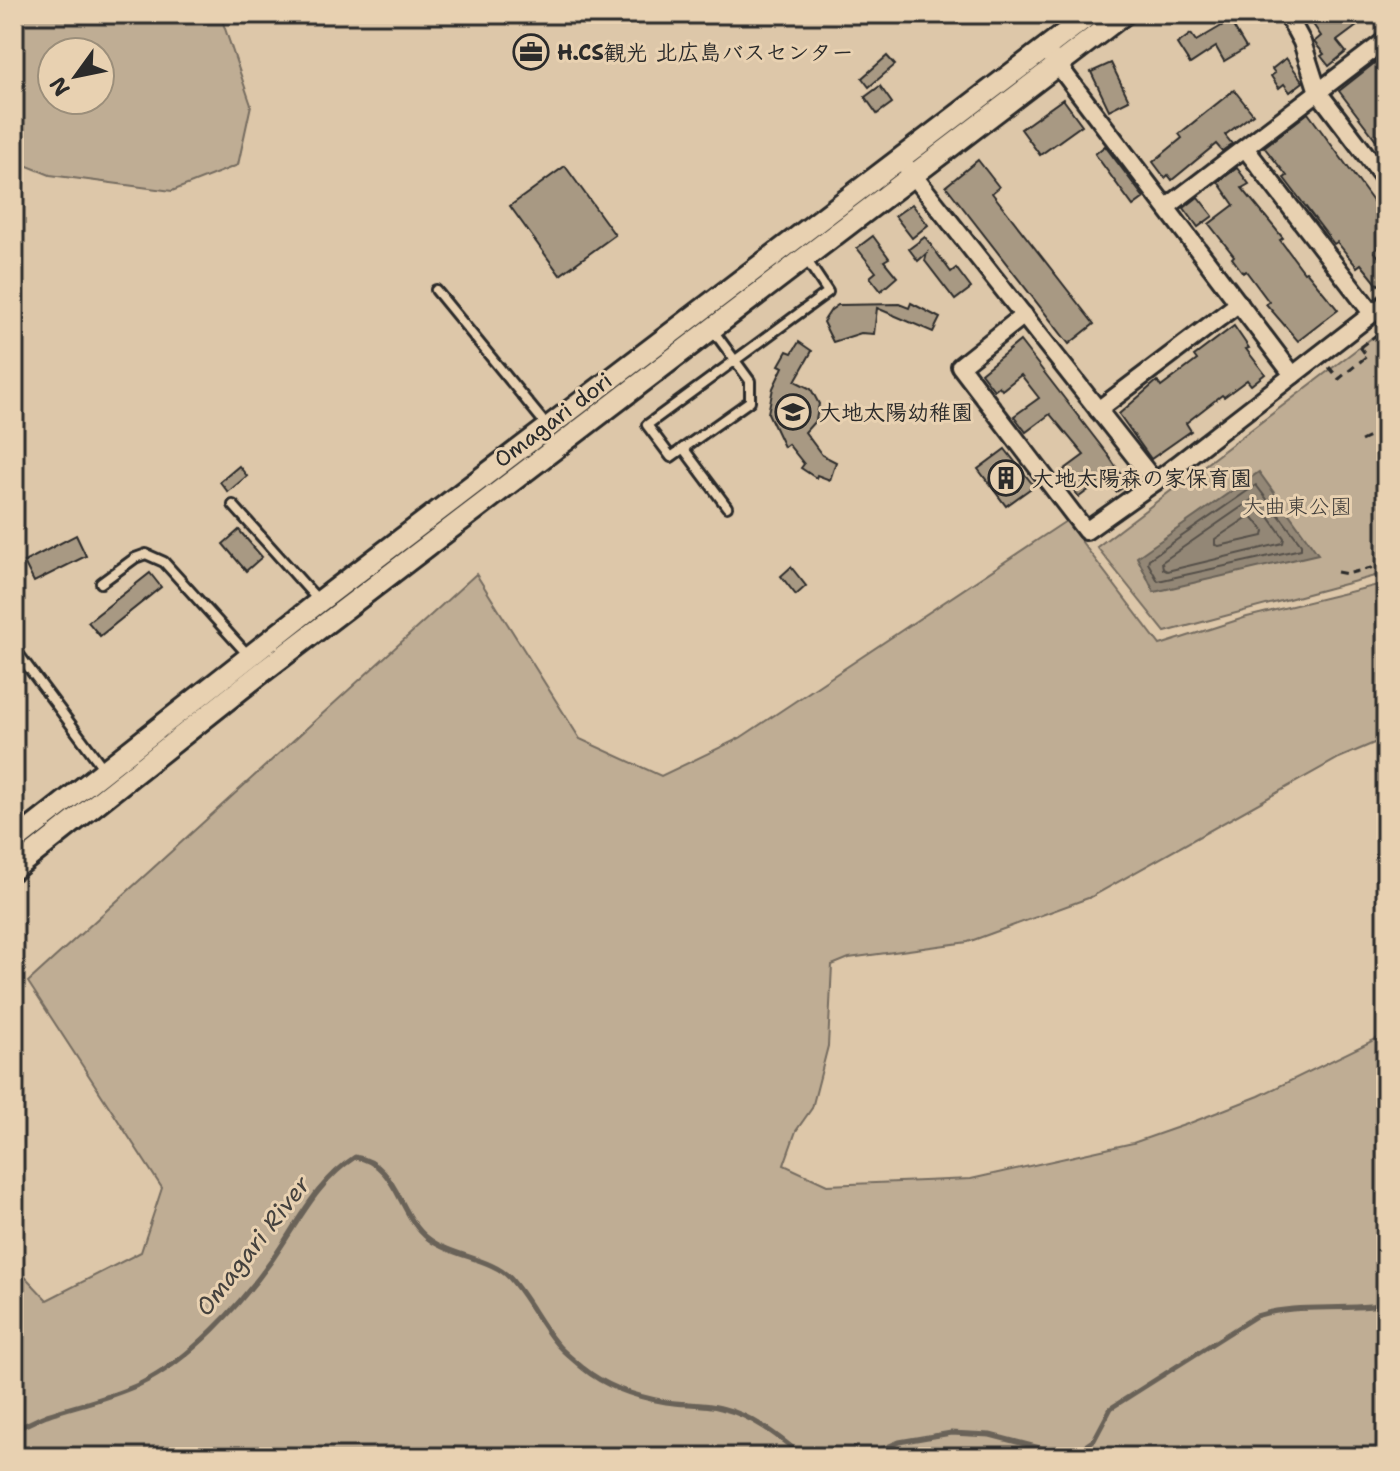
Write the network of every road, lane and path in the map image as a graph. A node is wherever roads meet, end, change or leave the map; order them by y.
1 (1090, 14) edge
2 (1124, 14) edge
3 (1287, 14) edge
4 (1386, 40) edge
5 (1051, 57) junction
6 (1318, 92) junction
7 (1245, 148) junction
8 (906, 166) junction
9 (1386, 181) edge
10 (1167, 207) junction
11 (805, 257) junction
12 (436, 290) dead end
13 (1239, 303) junction
14 (1379, 308) edge
15 (1024, 315) junction
16 (1386, 328) edge
17 (712, 329) junction
18 (1348, 332) junction
19 (1360, 347) junction
20 (1320, 354) junction
21 (735, 359) junction
22 (1293, 375) junction
23 (1098, 410) junction
24 (549, 427) junction
25 (1386, 429) edge
26 (1361, 441) dead end
27 (683, 448) junction
28 (1155, 482) junction
29 (233, 505) dead end
30 (727, 507) dead end
31 (1386, 564) edge
32 (1337, 572) dead end
33 (101, 583) dead end
34 (319, 602) junction
35 (14, 648) edge
36 (249, 656) junction
37 (105, 769) junction
38 (14, 842) edge
39 (14, 869) edge

1 - 5 street, Omagari dori
2 - 5 street, Omagari dori
3 - 6 street
4 - 6 street
5 - 8 street, Omagari dori
5 - 10 street
6 - 7 street
6 - 9 street
7 - 10 street
7 - 14 street
8 - 11 street, Omagari dori
8 - 15 street
8 - 24 street, Omagari dori
10 - 13 street
11 - 17 street, Omagari dori
11 - 21 lane
12 - 24 lane
13 - 22 street
13 - 23 street
14 - 18 street
15 - 23 street
15 - 28 street
16 - 19 path
17 - 21 lane
17 - 39 street, Omagari dori
18 - 19 path
18 - 20 street
19 - 20 path
20 - 22 street
21 - 27 lane
21 - 27 lane
22 - 28 street
23 - 28 street
24 - 34 street, Omagari dori
25 - 26 path
27 - 30 lane
29 - 34 lane
31 - 32 path
33 - 36 lane
34 - 36 street, Omagari dori
35 - 37 lane
36 - 37 street, Omagari dori
37 - 38 street, Omagari dori

